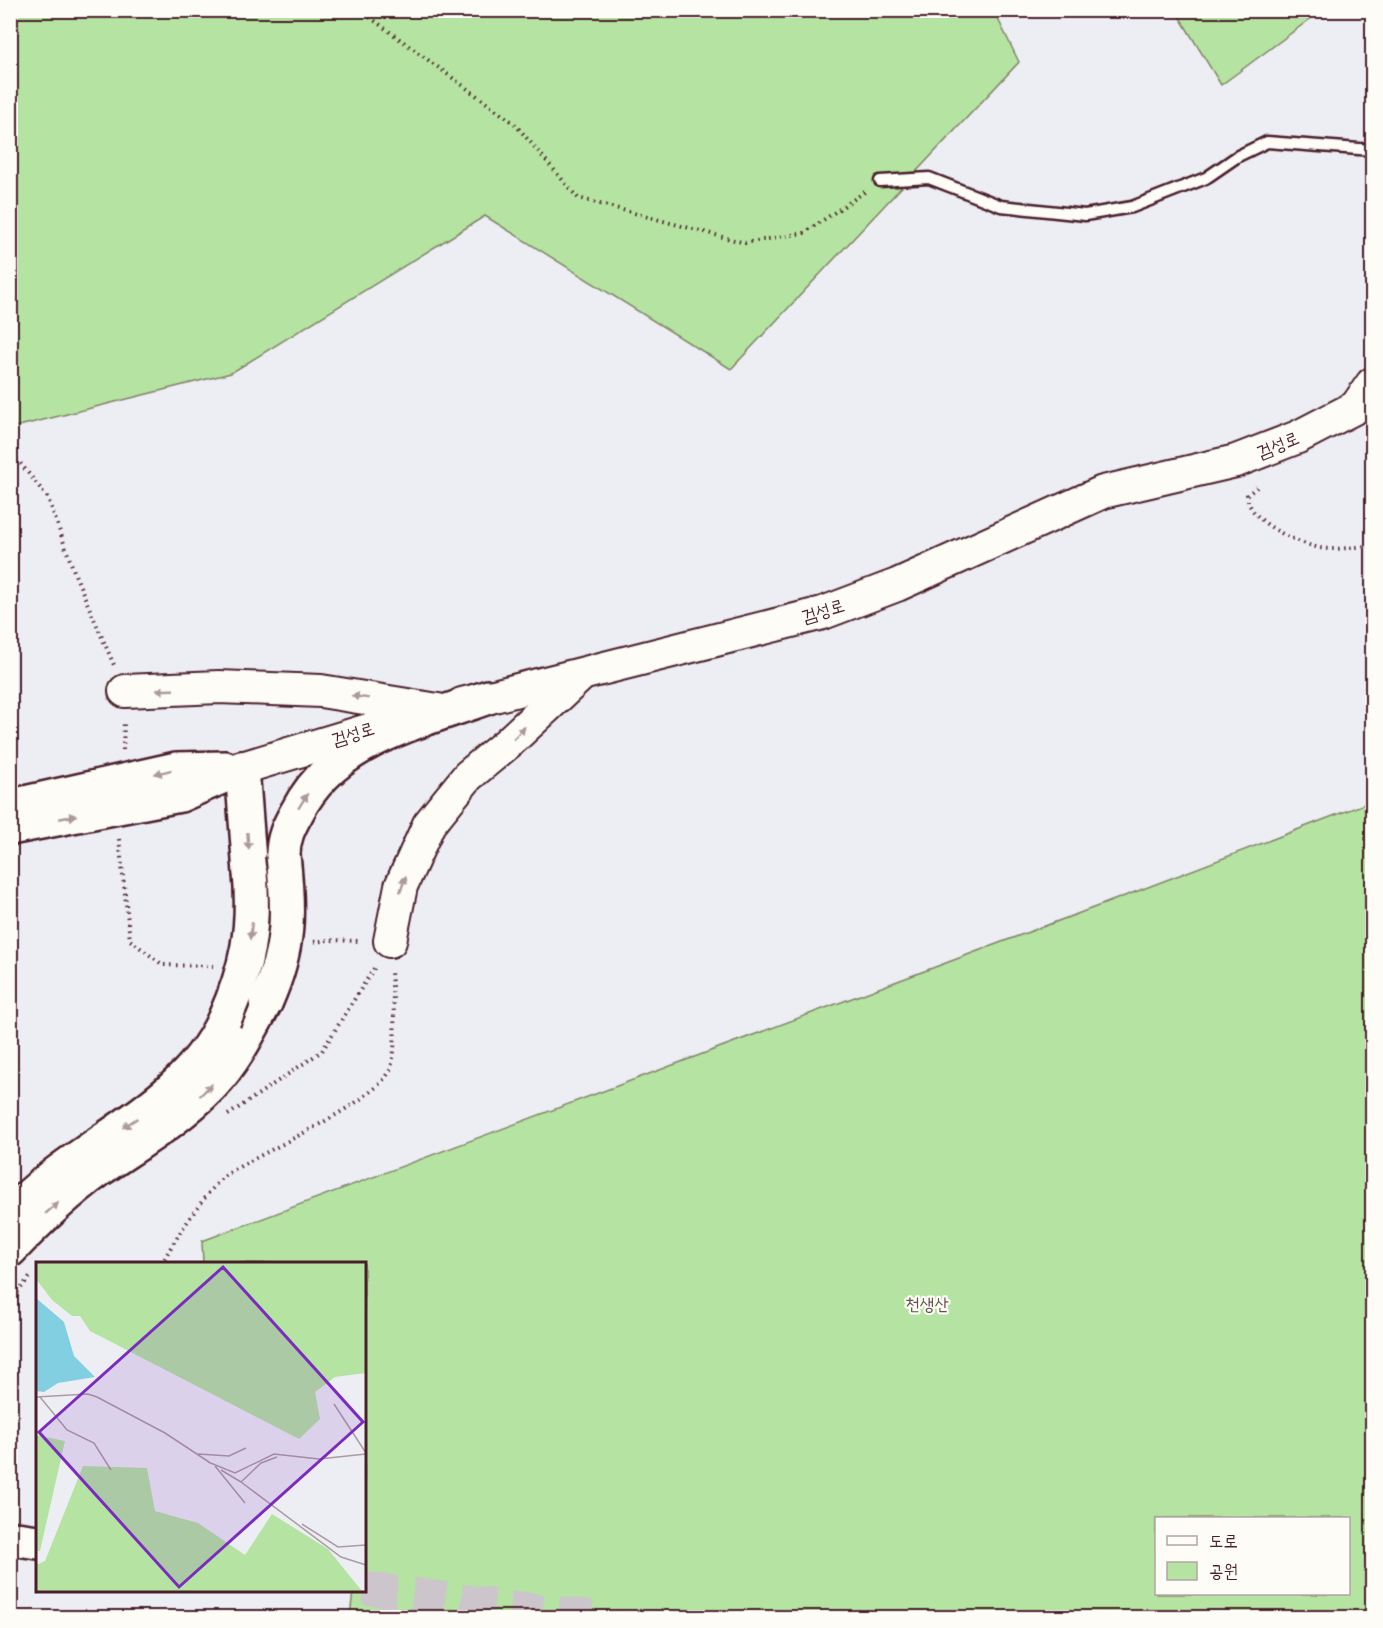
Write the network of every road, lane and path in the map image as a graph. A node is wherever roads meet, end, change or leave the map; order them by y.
1 (360, 10) edge
2 (1372, 150) edge
3 (880, 181) joint
4 (1372, 384) edge
5 (13, 454) dead end
6 (1247, 495) dead end
7 (1372, 546) edge
8 (585, 672) junction
9 (125, 691) joint
10 (488, 697) junction
11 (438, 710) junction
12 (242, 768) junction
13 (10, 806) edge
14 (10, 828) edge
15 (390, 941) dead end
16 (10, 1215) edge
17 (10, 1250) edge
18 (36, 1269) edge
19 (10, 1302) edge

1 - 3 path
2 - 3 lane
4 - 8 street, 검성로
5 - 9 path
6 - 7 path
8 - 10 street, 검성로
15 -> 8 street
11 -> 9 street
10 - 11 street, 검성로
17 -> 10 highway, bridge
11 - 12 street, 검성로
12 -> 13 highway
14 -> 12 highway
12 -> 16 highway, bridge
18 - 19 path

